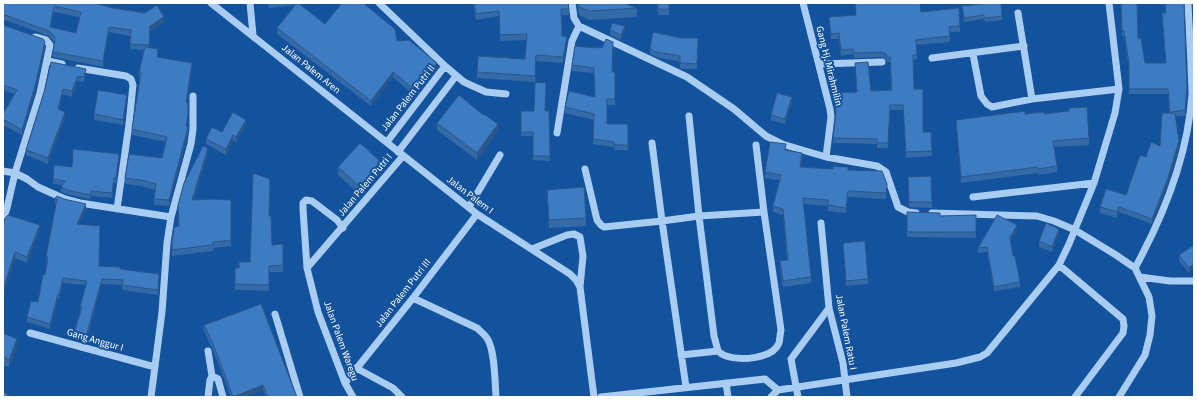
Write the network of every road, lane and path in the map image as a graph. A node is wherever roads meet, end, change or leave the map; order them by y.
1 (250, 3) edge
2 (379, 3) edge
3 (572, 3) edge
4 (803, 3) edge
5 (1109, 3) edge
6 (1188, 3) edge
7 (215, 4) edge
8 (1018, 13) dead end
9 (579, 26) junction
10 (28, 35) edge
11 (253, 35) junction
12 (1024, 46) junction
13 (973, 54) junction
14 (932, 58) dead end
15 (48, 60) junction
16 (882, 62) dead end
17 (819, 64) junction
18 (445, 66) junction
19 (456, 76) junction
20 (1119, 89) junction
21 (506, 94) dead end
22 (193, 96) dead end
23 (1032, 99) junction
24 (689, 116) dead end
25 (557, 133) dead end
26 (387, 142) junction
27 (652, 143) dead end
28 (756, 145) dead end
29 (401, 154) junction
30 (500, 155) dead end
31 (826, 157) junction
32 (585, 169) dead end
33 (3, 171) edge
34 (15, 173) junction
35 (1094, 183) junction
36 (973, 197) dead end
37 (469, 207) junction
38 (117, 209) junction
39 (764, 212) junction
40 (477, 214) junction
41 (699, 216) junction
42 (172, 217) junction
43 (3, 220) edge
44 (662, 221) junction
45 (821, 223) dead end
46 (343, 228) junction
47 (1075, 230) junction
48 (532, 249) junction
49 (1059, 265) junction
50 (307, 268) junction
51 (1135, 268) junction
52 (1140, 277) junction
53 (1194, 281) edge
54 (580, 287) junction
55 (413, 298) junction
56 (829, 308) junction
57 (275, 314) dead end
58 (30, 333) dead end
59 (208, 350) dead end
60 (718, 351) junction
61 (681, 355) junction
62 (154, 367) junction
63 (356, 368) junction
64 (212, 376) junction
65 (844, 380) junction
66 (345, 383) junction
67 (726, 383) junction
68 (686, 387) junction
69 (797, 388) junction
70 (778, 390) junction
71 (667, 394) edge
72 (151, 397) edge
73 (208, 397) edge
74 (223, 397) edge
75 (300, 397) edge
76 (353, 397) edge
77 (402, 397) edge
78 (496, 397) edge
79 (594, 397) edge
80 (601, 397) edge
81 (728, 397) edge
82 (771, 397) edge
83 (798, 397) edge
84 (847, 397) edge
85 (1075, 397) edge
86 (1119, 397) edge

1 - 11 street
2 - 18 street
3 - 9 street
4 - 17 street, Gang Hj. Mirahmilin
5 - 20 street
6 - 51 street
7 - 11 street, Jalan Palem Aren
8 - 12 street
9 - 25 street
9 - 31 street
10 - 15 street
11 - 26 street, Jalan Palem Aren
12 - 13 street
12 - 23 street
13 - 14 street
13 - 23 street
15 - 34 street
15 - 38 street
16 - 17 street
17 - 31 street, Gang Hj. Mirahmilin
18 - 19 street
18 - 26 street, Jalan Palem Putri II
19 - 21 street
19 - 29 street
20 - 23 street
20 - 35 street
22 - 42 street
24 - 41 street
26 - 29 street, Jalan Palem Aren
27 - 44 street
28 - 39 street
29 - 37 street, Jalan Palem I
29 - 46 street, Jalan Palem Putri I
30 - 37 street
31 - 47 street
32 - 44 street
33 - 34 street
34 - 38 street
34 - 43 street
35 - 36 street
35 - 47 street
37 - 40 street, Jalan Palem I
38 - 42 street
39 - 41 street
39 - 60 street
40 - 48 street, Jalan Palem I
40 - 55 street, Jalan Palem Putri III
41 - 44 street
41 - 60 street
42 - 62 street
44 - 61 street
45 - 56 street, Jalan Palem Ratu I
46 - 50 street, Jalan Palem Putri I
46 - 50 street, Jalan Palem Putri I
47 - 49 street
47 - 51 street
48 - 54 street, Jalan Palem I
48 - 54 street
49 - 65 street
49 - 85 street
50 - 66 street, Jalan Palem Waregu
51 - 52 street
52 - 53 street
52 - 86 street
54 - 79 street
55 - 63 street, Jalan Palem Putri III
55 - 78 street
56 - 65 street, Jalan Palem Ratu I
56 - 69 street
57 - 75 street
58 - 62 street, Gang Anggur I
59 - 64 street
60 - 61 street
61 - 68 street
62 - 72 street
63 - 66 street, Jalan Palem Putri III
63 - 77 street, Jalan Palem Waregu
64 - 73 street
64 - 74 street
65 - 69 street
65 - 84 street, Jalan Palem Ratu I
66 - 76 street, Jalan Palem Waregu
67 - 68 street
67 - 70 street
67 - 81 street
68 - 71 street
69 - 70 street
69 - 83 street
70 - 82 street
71 - 80 street

